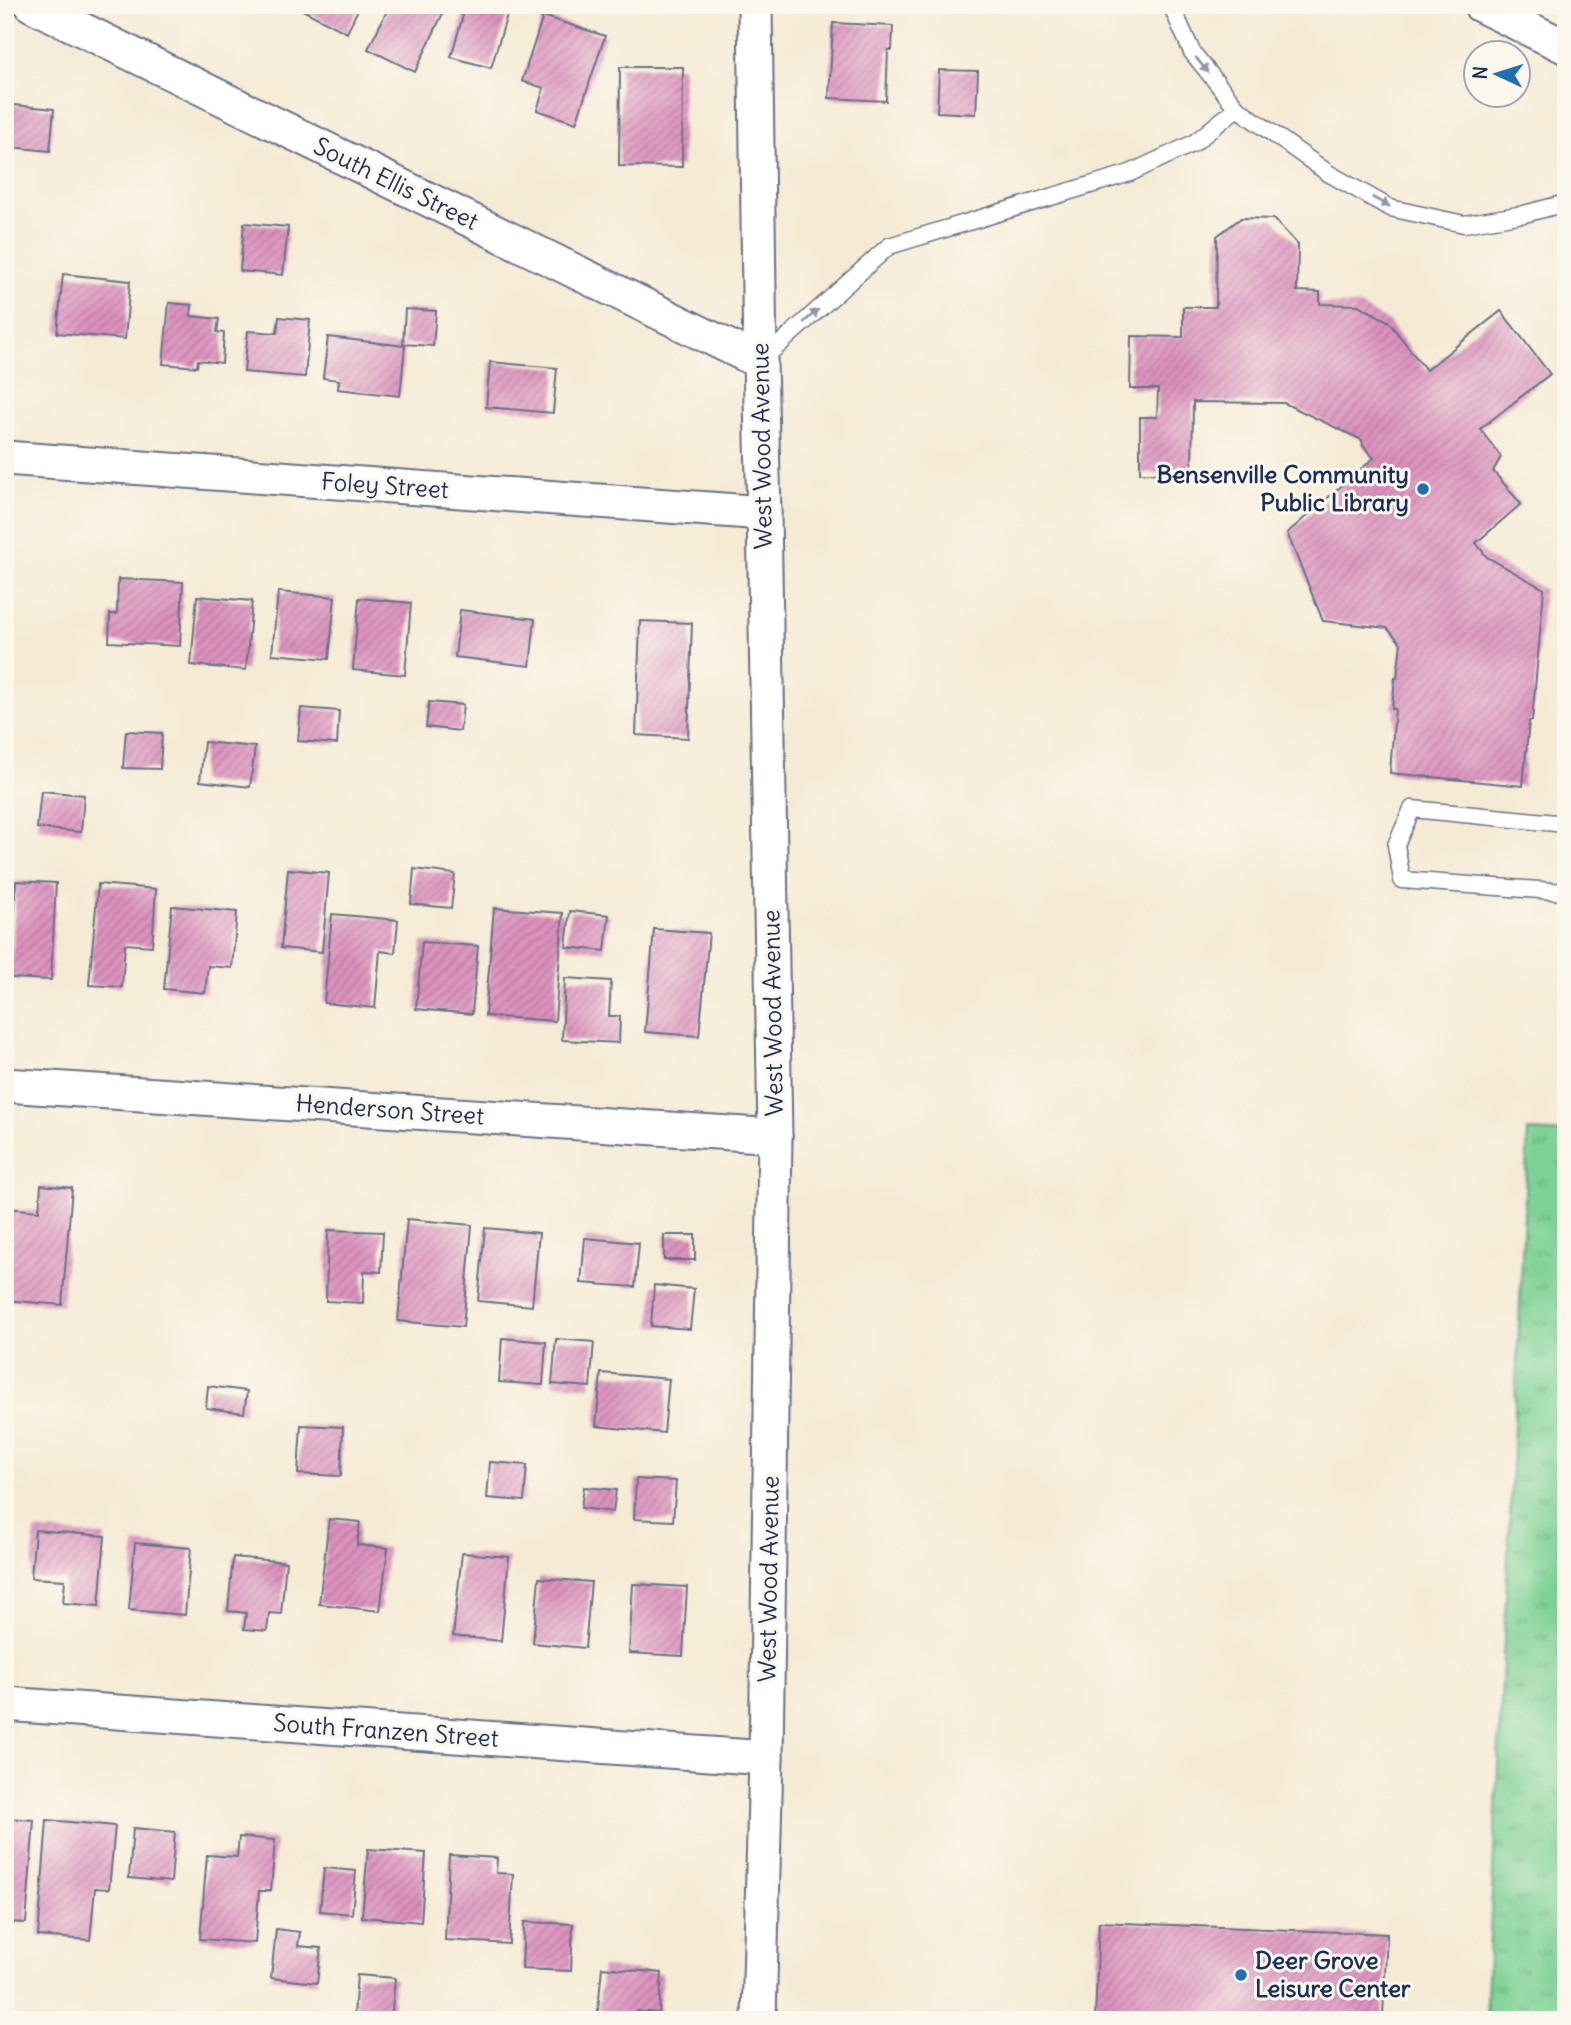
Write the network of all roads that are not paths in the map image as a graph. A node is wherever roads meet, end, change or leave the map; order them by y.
1 (32, 5) edge
2 (755, 5) edge
3 (1171, 5) edge
4 (1480, 5) edge
5 (1566, 47) edge
6 (1237, 108) junction
7 (1566, 202) edge
8 (760, 362) junction
9 (5, 458) edge
10 (765, 513) junction
11 (1566, 824) edge
12 (1566, 892) edge
13 (5, 1085) edge
14 (775, 1136) junction
15 (5, 1704) edge
16 (766, 1758) junction
17 (759, 2020) edge

1 - 8 street, South Ellis Street
2 - 8 street, West Wood Avenue
3 -> 6 lane
4 - 5 street
6 -> 7 lane
8 -> 6 lane
8 - 10 street, West Wood Avenue
9 - 10 street, Foley Street
10 - 14 street, West Wood Avenue
11 - 12 lane
13 - 14 street, Henderson Street
14 - 16 street, West Wood Avenue
15 - 16 street, South Franzen Street
16 - 17 street, West Wood Avenue

